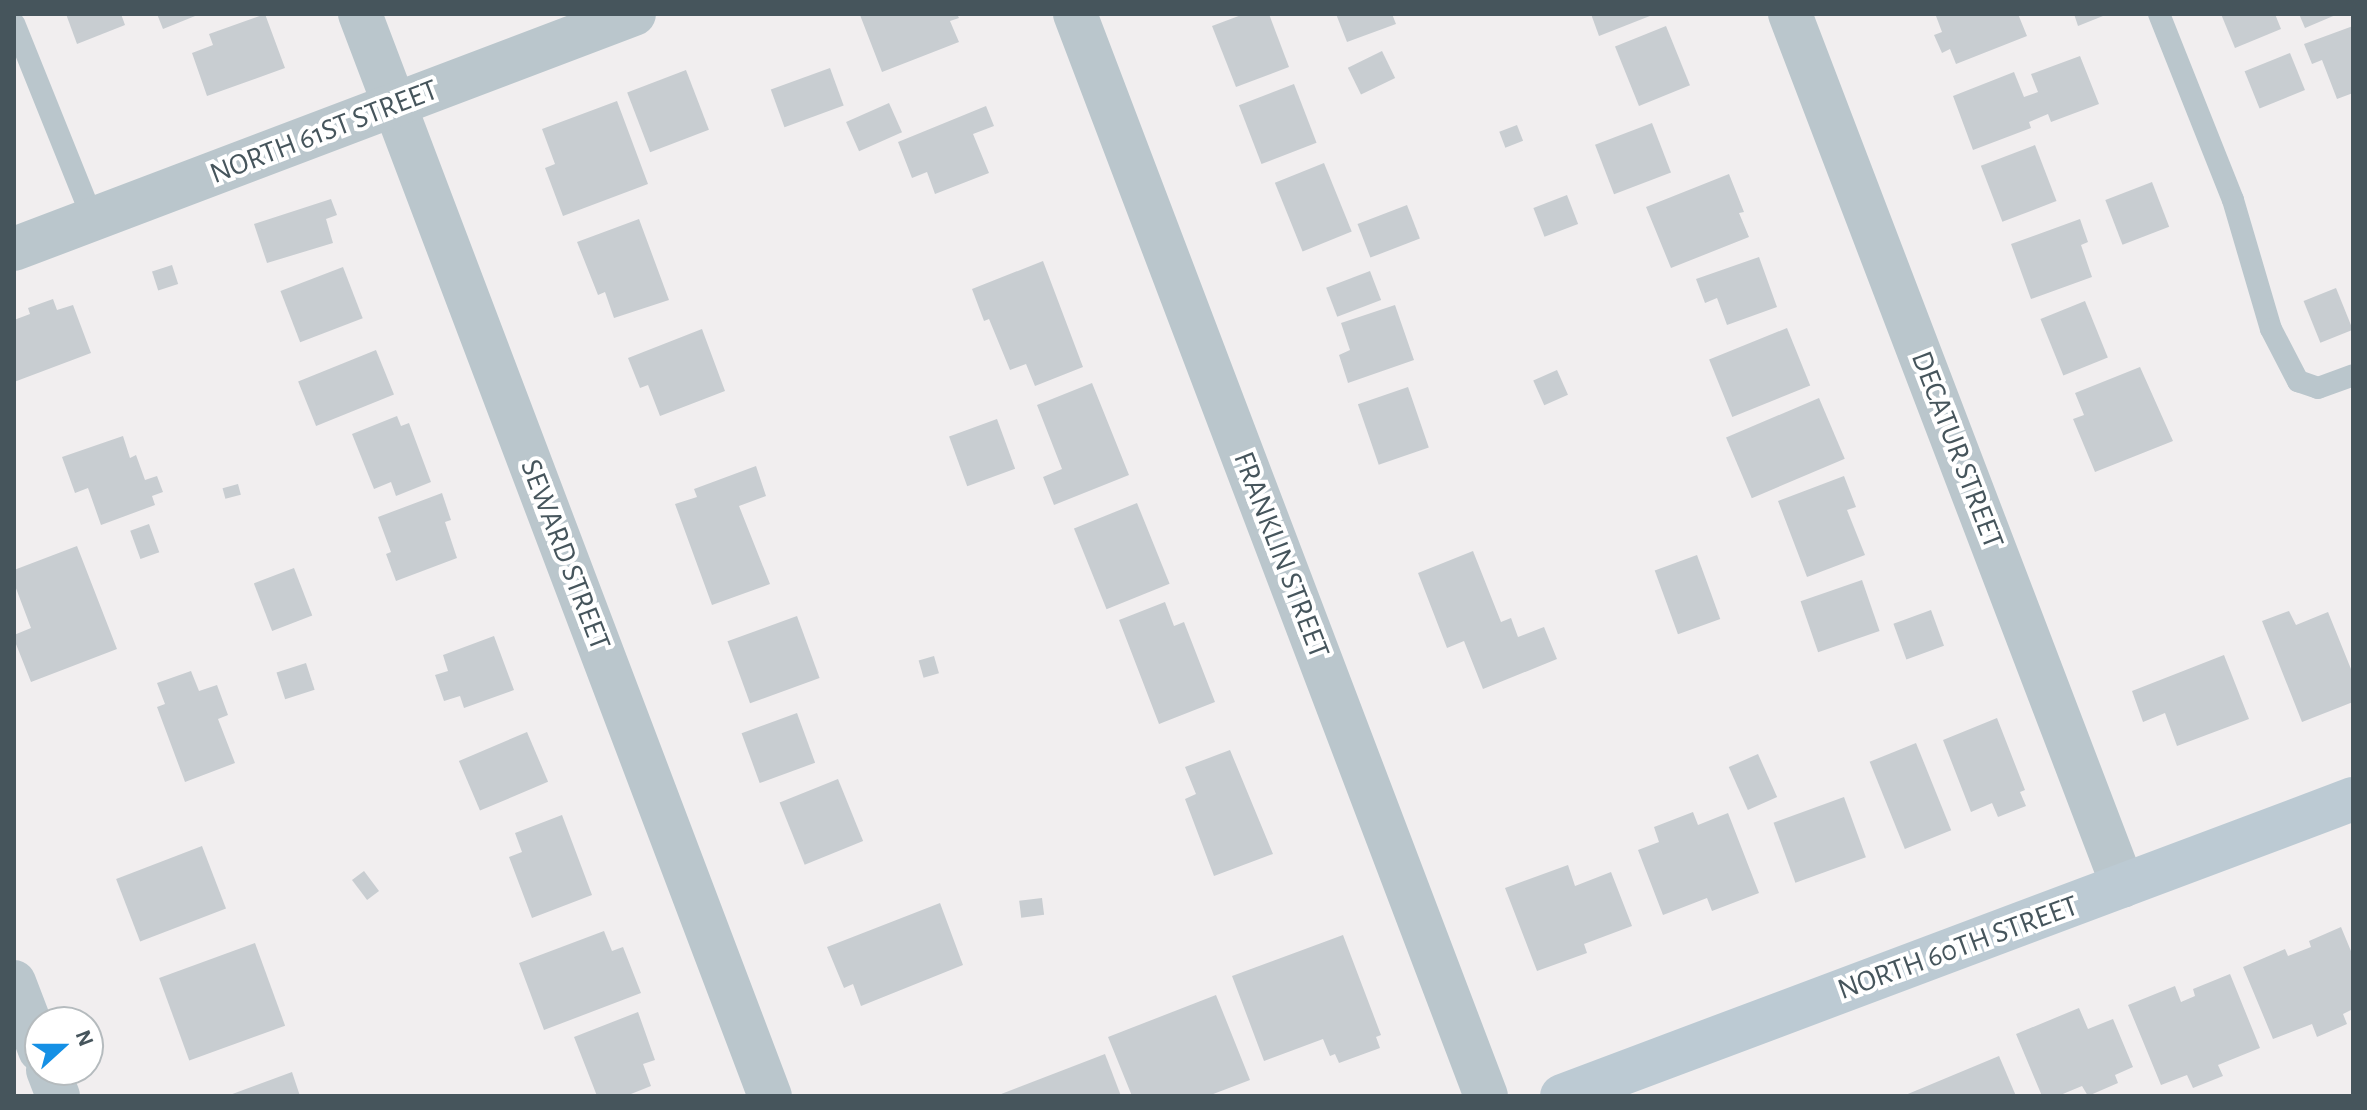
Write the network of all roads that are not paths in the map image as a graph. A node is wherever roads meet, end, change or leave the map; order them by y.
1 (360, 14) edge
2 (634, 14) edge
3 (1075, 14) edge
4 (1790, 14) edge
5 (2159, 14) edge
6 (14, 23) edge
7 (395, 105) junction
8 (93, 220) junction
9 (14, 249) edge
10 (2353, 375) edge
11 (2353, 799) edge
12 (2123, 886) junction
13 (14, 982) edge
14 (24, 1008) edge
15 (770, 1096) edge
16 (1486, 1096) edge
17 (1562, 1096) edge

1 - 7 street, SEWARD STREET
2 - 7 street, NORTH 61ST STREET
3 - 16 street, FRANKLIN STREET
4 - 12 street, DECATUR STREET
5 - 10 lane
6 - 8 lane
7 - 8 street, NORTH 61ST STREET
7 - 15 street, SEWARD STREET
8 - 9 street, NORTH 61ST STREET
11 - 12 street, NORTH 60TH STREET
12 - 17 street, NORTH 60TH STREET
13 - 14 street

